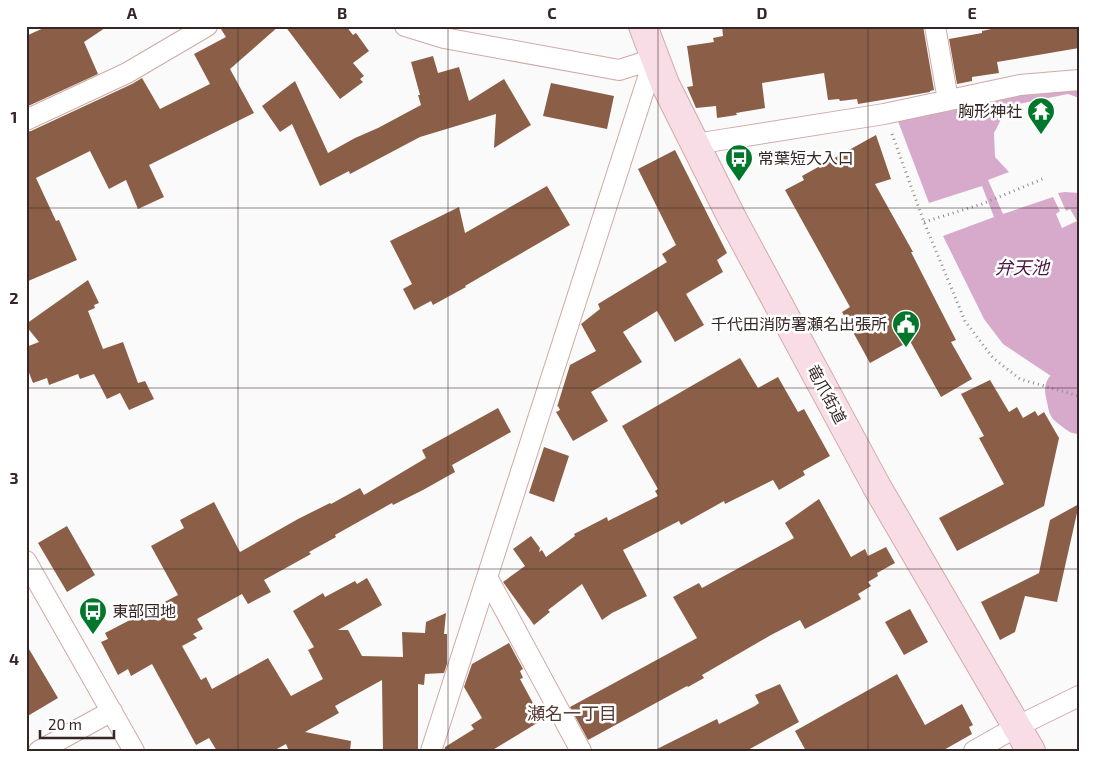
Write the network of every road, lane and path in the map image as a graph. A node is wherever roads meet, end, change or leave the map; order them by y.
1 (207, 26) edge
2 (405, 26) edge
3 (643, 26) edge
4 (935, 26) edge
5 (654, 58) junction
6 (1079, 80) edge
7 (948, 100) junction
8 (884, 114) junction
9 (26, 120) edge
10 (695, 144) junction
11 (1045, 178) dead end
12 (924, 222) junction
13 (1079, 396) edge
14 (26, 561) edge
15 (487, 577) junction
16 (1079, 696) edge
17 (112, 711) junction
18 (1018, 726) junction
19 (39, 751) edge
20 (134, 751) edge
21 (431, 751) edge
22 (581, 751) edge
23 (974, 751) edge
24 (1031, 751) edge

1 - 9 street
2 - 5 street
3 - 5 main road, 竜爪街道
4 - 7 street
5 - 10 main road, 竜爪街道
5 - 15 street
6 - 7 street
7 - 8 street
8 - 10 street
8 - 12 path
10 - 18 main road, 竜爪街道
11 - 12 path
12 - 13 path
14 - 17 street
15 - 21 street
15 - 22 street
16 - 18 street
17 - 19 street
17 - 20 street
18 - 23 street
18 - 24 main road, 竜爪街道

